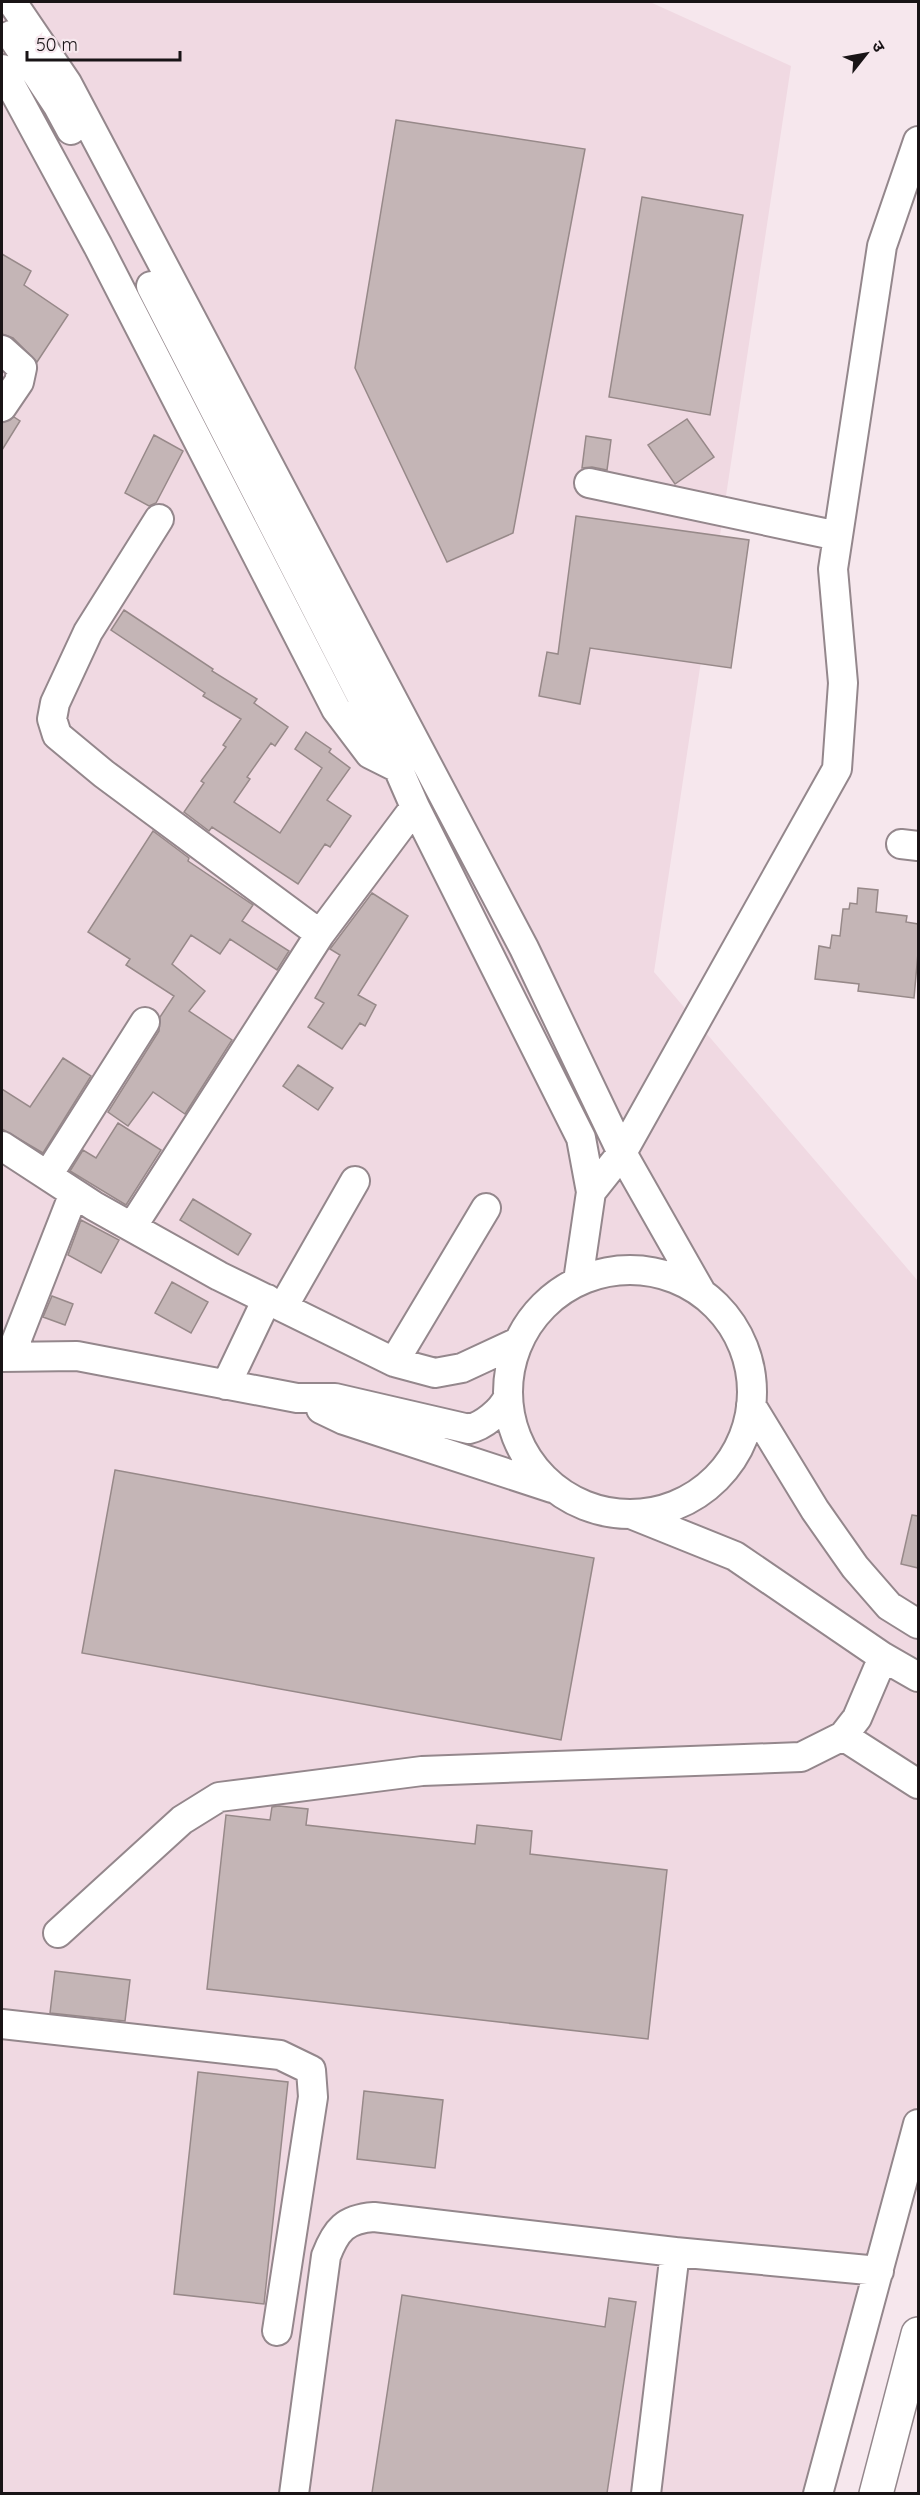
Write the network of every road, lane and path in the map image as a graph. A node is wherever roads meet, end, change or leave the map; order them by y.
1 (12, 2) edge
2 (2, 20) edge
3 (2, 69) edge
4 (918, 141) edge
5 (2, 350) edge
6 (2, 407) edge
7 (590, 483) dead end
8 (159, 519) dead end
9 (838, 536) junction
10 (398, 768) junction
11 (415, 807) junction
12 (320, 934) junction
13 (145, 1022) dead end
14 (2, 1146) edge
15 (622, 1153) junction
16 (48, 1175) junction
17 (355, 1181) dead end
18 (591, 1192) junction
19 (74, 1193) junction
20 (486, 1208) dead end
21 (132, 1227) junction
22 (578, 1281) junction
23 (700, 1292) junction
24 (275, 1303) junction
25 (518, 1342) junction
26 (6, 1357) edge
27 (394, 1362) junction
28 (226, 1385) junction
29 (508, 1397) junction
30 (297, 1398) junction
31 (752, 1405) junction
32 (556, 1490) junction
33 (633, 1515) junction
34 (918, 1624) edge
35 (884, 1657) junction
36 (918, 1677) edge
37 (843, 1737) junction
38 (918, 1784) edge
39 (58, 1933) dead end
40 (2, 2024) edge
41 (918, 2125) edge
42 (675, 2252) junction
43 (879, 2271) junction
44 (277, 2331) dead end
45 (918, 2334) edge
46 (294, 2493) edge
47 (646, 2493) edge
48 (818, 2493) edge
49 (876, 2493) edge

1 - 15 street
2 - 10 street
3 - 10 street
4 - 9 street
5 - 6 street
7 - 9 street
8 - 12 street
9 - 15 street
10 - 11 street
11 - 12 street
11 - 18 street
12 - 21 street
13 - 16 street
14 - 16 street
15 - 18 street
15 - 23 street
16 - 19 street
17 - 24 street
18 - 22 street
19 - 21 street
19 - 26 street
20 - 27 street
21 - 24 street
22 - 23 street
22 - 25 street
23 - 31 street
24 - 27 street
24 - 28 street
25 - 27 street
25 - 29 street
26 - 28 street
28 - 30 street
29 - 30 street
29 - 32 street
30 - 32 street
31 - 33 street
31 - 34 street
32 - 33 street
33 - 35 street
35 - 36 street
35 - 37 street
37 - 38 street
37 - 39 street
40 - 44 street
41 - 43 street
42 - 43 street
42 - 46 street
42 - 47 street
43 - 48 street
45 - 49 main road

